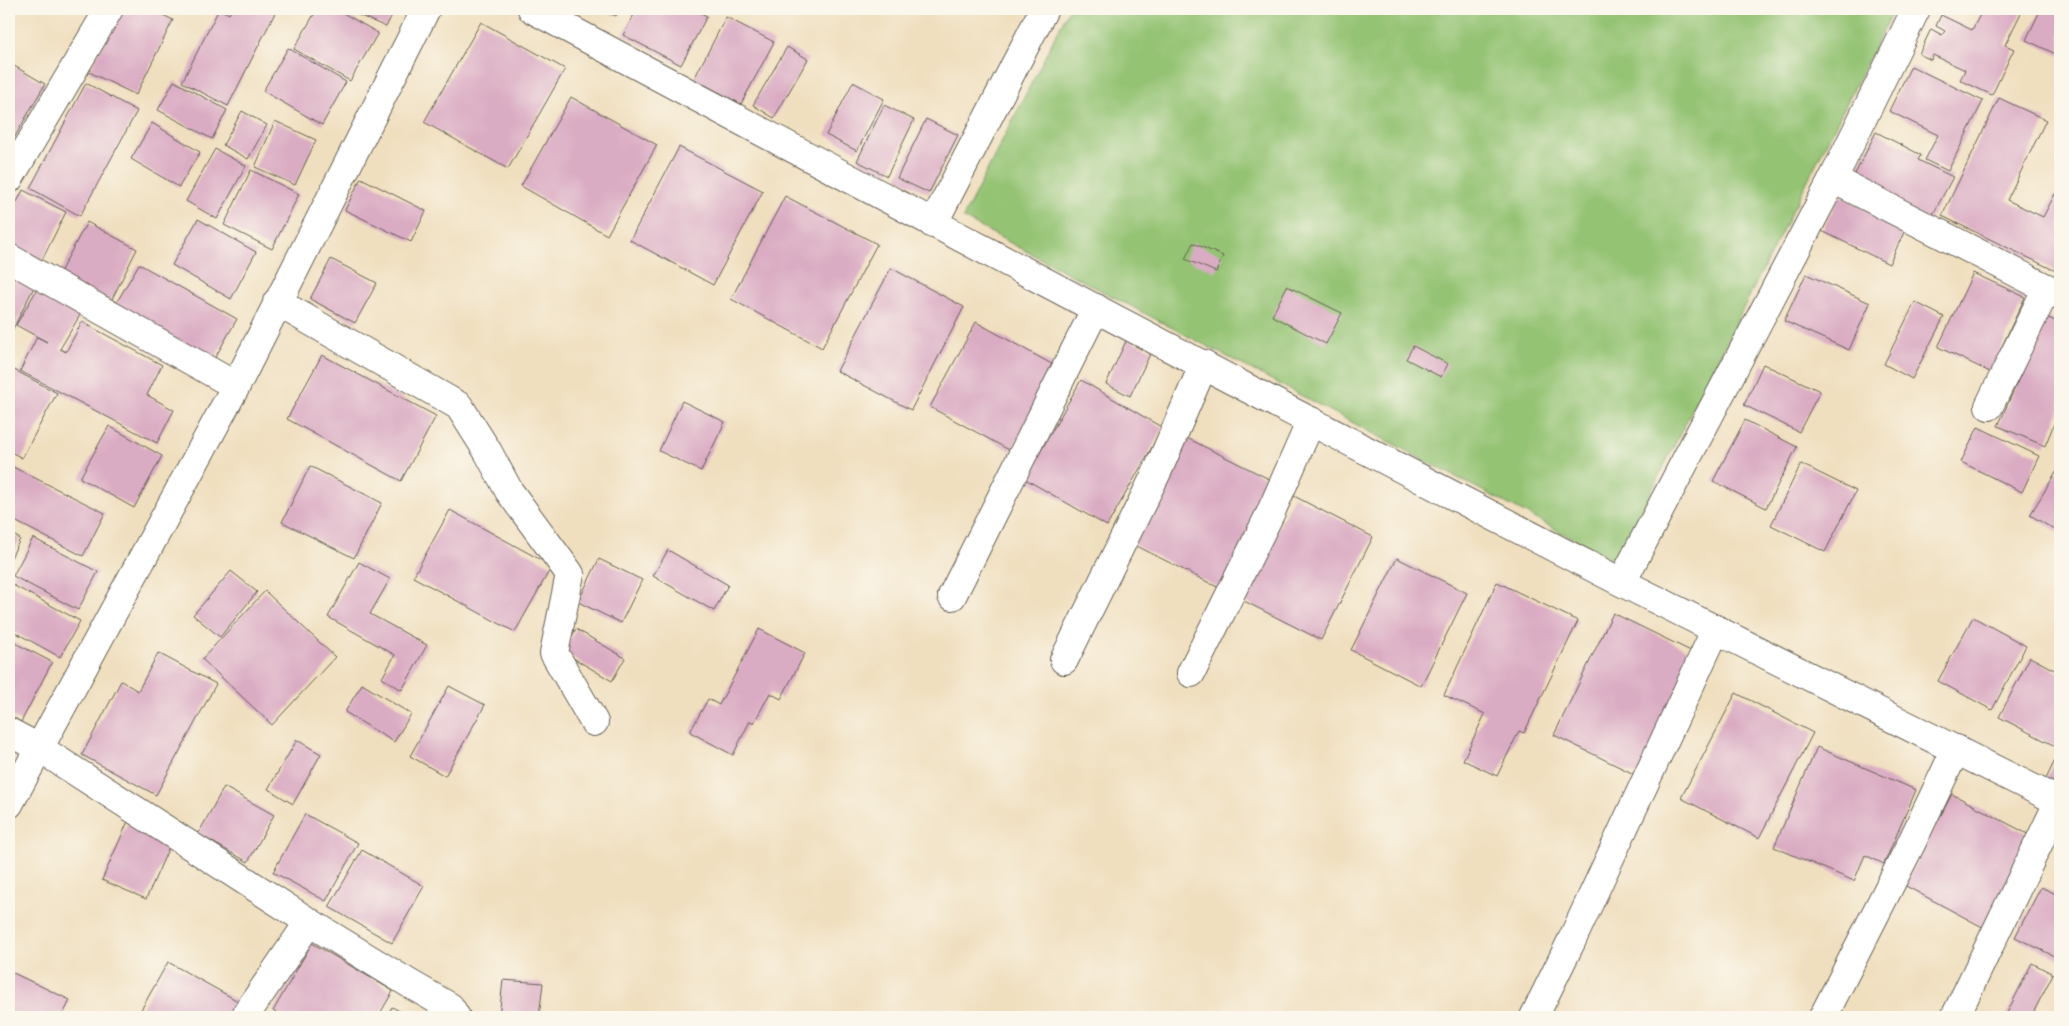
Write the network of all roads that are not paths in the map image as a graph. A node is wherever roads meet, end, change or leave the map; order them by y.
1 (109, 9) edge
2 (426, 9) edge
3 (532, 9) edge
4 (1044, 9) edge
5 (1916, 9) edge
6 (9, 179) edge
7 (1833, 179) junction
8 (933, 224) junction
9 (9, 258) edge
10 (2053, 292) edge
11 (278, 302) junction
12 (1096, 308) junction
13 (1204, 364) junction
14 (236, 386) junction
15 (1989, 406) dead end
16 (1312, 421) junction
17 (1622, 582) junction
18 (952, 596) dead end
19 (1716, 629) junction
20 (1064, 660) dead end
21 (1191, 673) dead end
22 (594, 722) dead end
23 (9, 732) edge
24 (40, 748) junction
25 (1956, 749) junction
26 (2060, 802) edge
27 (9, 804) edge
28 (309, 922) junction
29 (246, 1013) dead end
30 (456, 1017) edge
31 (1534, 1017) edge
32 (1823, 1017) edge
33 (1955, 1017) edge

1 - 6 street
2 - 11 street
3 - 8 street
4 - 8 street
5 - 7 street
7 - 10 street
7 - 17 street
8 - 12 street
9 - 14 street
10 - 15 street
11 - 14 street
11 - 22 street
12 - 13 street
12 - 18 street
13 - 16 street
13 - 20 street
14 - 24 street
16 - 17 street
16 - 21 street
17 - 19 street
19 - 25 street
19 - 31 street
23 - 24 street
24 - 27 street
24 - 28 street
25 - 26 street
25 - 32 street
26 - 33 street
28 - 29 street
28 - 30 street

